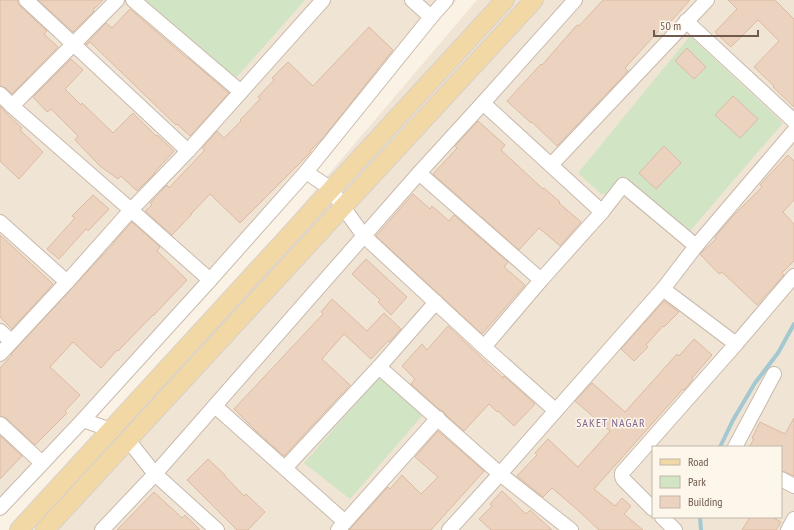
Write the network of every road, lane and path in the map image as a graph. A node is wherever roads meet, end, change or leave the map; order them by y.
1 (26, 0) edge
2 (116, 0) edge
3 (133, 0) edge
4 (323, 0) edge
5 (412, 0) edge
6 (446, 0) edge
7 (505, 0) edge
8 (534, 0) edge
9 (575, 0) edge
10 (707, 0) edge
11 (431, 17) junction
12 (686, 21) junction
13 (74, 44) junction
14 (241, 92) junction
15 (0, 94) edge
16 (483, 103) junction
17 (12, 106) junction
18 (794, 121) edge
19 (794, 131) edge
20 (188, 151) junction
21 (551, 165) junction
22 (306, 172) junction
23 (419, 173) junction
24 (331, 189) junction
25 (343, 207) junction
26 (131, 210) junction
27 (602, 212) junction
28 (0, 222) edge
29 (364, 236) junction
30 (696, 246) junction
31 (794, 276) edge
32 (210, 280) junction
33 (541, 280) junction
34 (67, 282) junction
35 (662, 289) junction
36 (436, 302) junction
37 (0, 331) edge
38 (11, 341) junction
39 (736, 344) junction
40 (484, 347) junction
41 (0, 354) edge
42 (379, 367) junction
43 (774, 374) dead end
44 (215, 406) junction
45 (555, 410) junction
46 (438, 418) junction
47 (83, 420) junction
48 (0, 424) edge
49 (111, 430) junction
50 (128, 440) junction
51 (736, 446) edge
52 (42, 464) junction
53 (285, 468) junction
54 (155, 474) junction
55 (500, 474) junction
56 (782, 480) edge
57 (794, 486) edge
58 (0, 508) edge
59 (652, 508) edge
60 (663, 518) edge
61 (794, 518) edge
62 (341, 526) edge
63 (567, 529) edge
64 (20, 530) edge
65 (45, 530) edge
66 (102, 530) edge
67 (216, 530) edge
68 (449, 530) edge
69 (675, 530) edge
70 (788, 530) edge

1 - 13 street
2 - 13 street
3 - 14 street
4 - 14 street
5 - 11 street
6 - 11 street
7 - 24 main road
8 - 25 main road
9 - 16 street
10 - 12 street
11 - 22 street
12 - 18 street
12 - 21 street
13 - 17 street
13 - 20 street
14 - 20 street
15 - 17 street
16 - 21 street
16 - 23 street
17 - 26 street
19 - 30 street
20 - 26 street
21 - 27 street
22 - 24 street
22 - 32 street
23 - 29 street
23 - 33 street
24 - 25 street
24 - 49 main road
25 - 29 street
25 - 50 main road
26 - 32 street
26 - 34 street
27 - 30 street
27 - 33 street
28 - 34 street
29 - 36 street
29 - 44 street
30 - 35 street
31 - 39 street
32 - 47 street
33 - 40 street
34 - 38 street
35 - 39 street
35 - 45 street
36 - 40 street
36 - 42 street
37 - 38 street
38 - 41 street
39 - 59 street
40 - 45 street
42 - 46 street
42 - 53 street
43 - 51 street
44 - 53 street
44 - 54 street
45 - 55 street
46 - 55 street
46 - 62 street
47 - 49 street
47 - 52 street
48 - 52 street
49 - 50 main road
49 - 64 main road
50 - 54 street
50 - 65 main road
52 - 58 street
53 - 62 street
54 - 66 street
54 - 67 street
55 - 63 street
55 - 68 street
56 - 57 street
60 - 69 street
61 - 70 street

